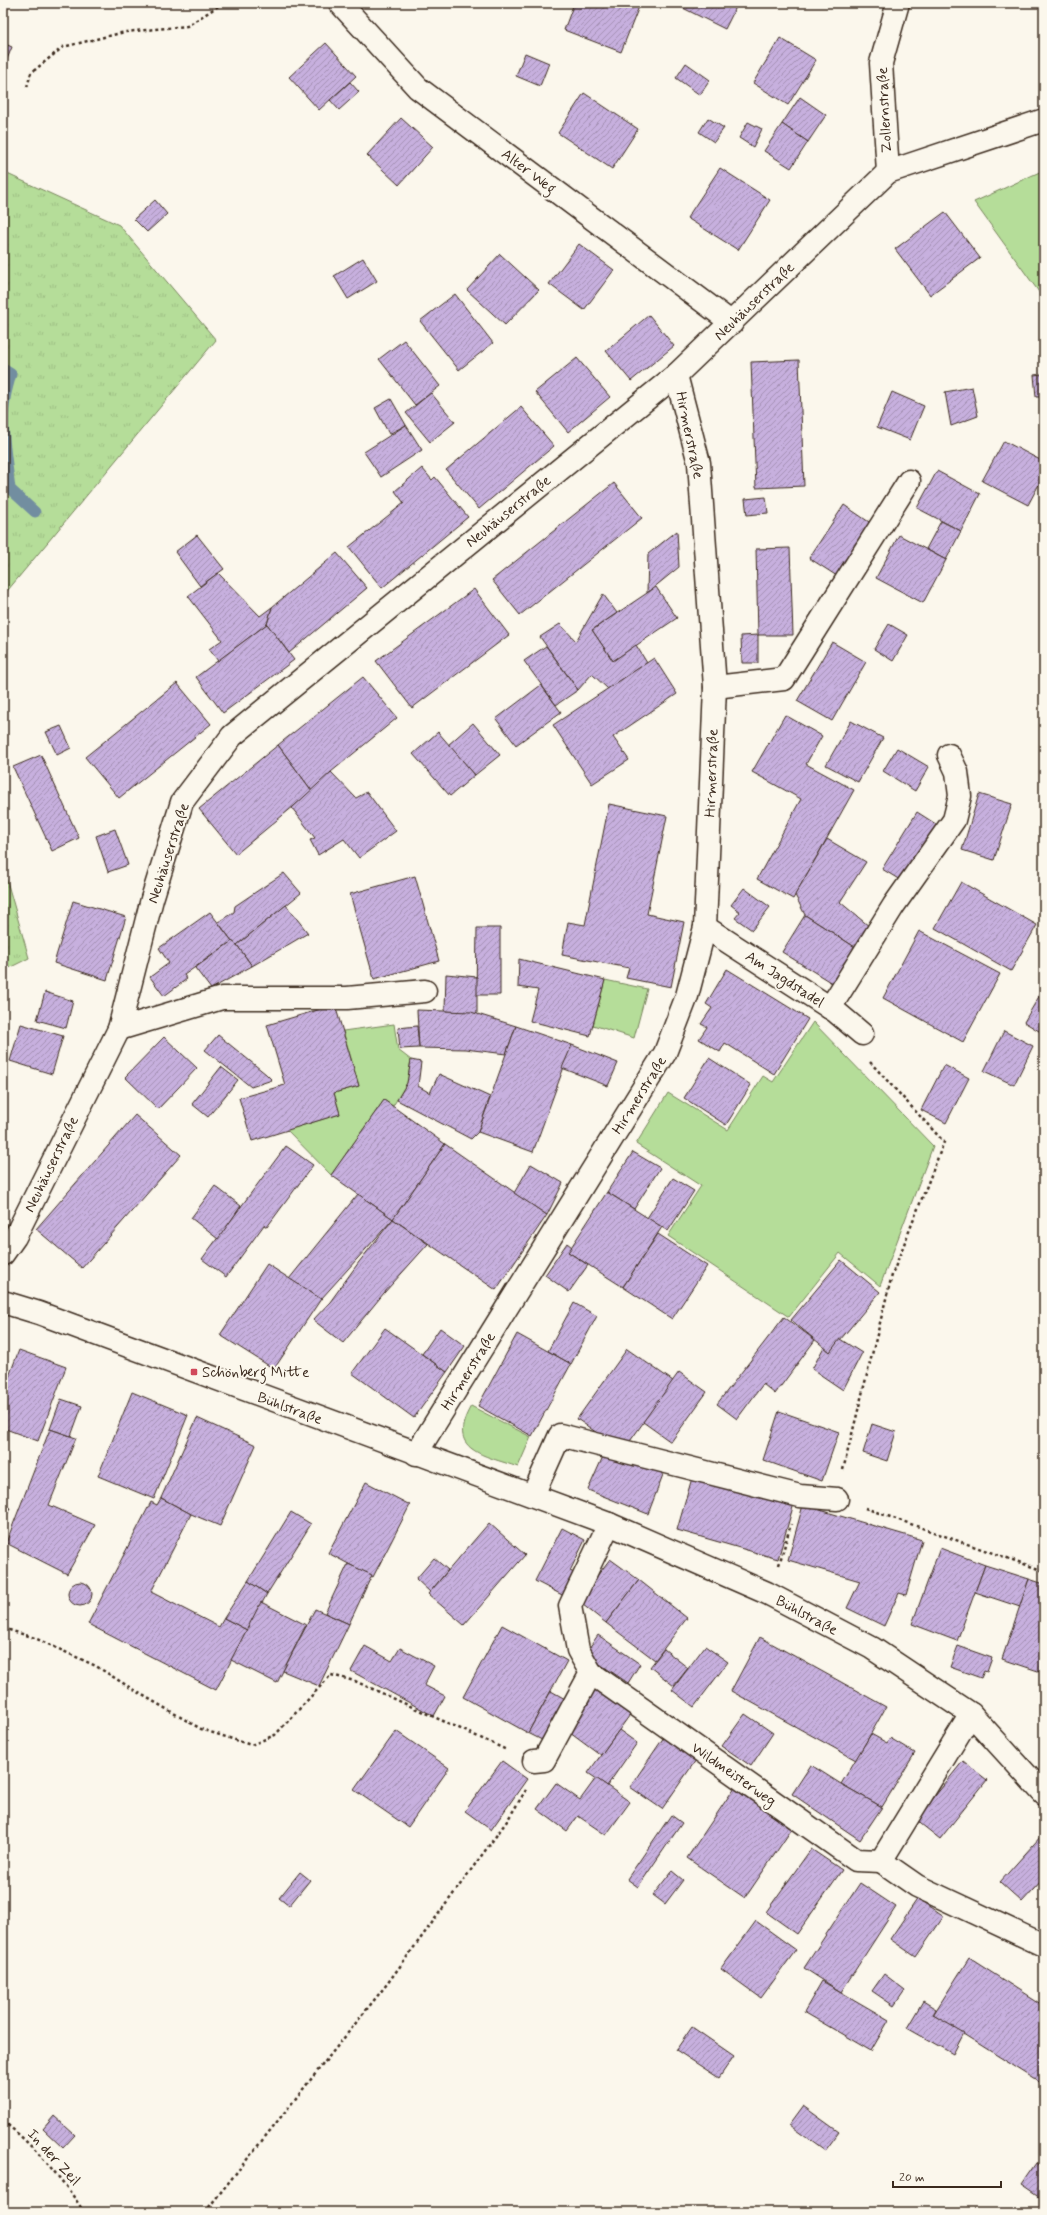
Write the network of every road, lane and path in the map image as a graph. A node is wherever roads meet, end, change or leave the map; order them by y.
1 (222, 3) edge
2 (898, 3) edge
3 (342, 4) edge
4 (27, 87) dead end
5 (1044, 120) edge
6 (888, 172) junction
7 (732, 322) junction
8 (676, 375) junction
9 (909, 481) dead end
10 (715, 687) junction
11 (949, 755) dead end
12 (705, 928) junction
13 (425, 991) dead end
14 (830, 1008) junction
15 (119, 1029) junction
16 (862, 1034) joint
17 (3, 1254) edge
18 (3, 1302) edge
19 (416, 1454) junction
20 (533, 1495) junction
21 (800, 1496) junction
22 (837, 1498) junction
23 (609, 1524) junction
24 (1044, 1572) edge
25 (767, 1593) junction
26 (3, 1628) edge
27 (591, 1673) junction
28 (971, 1714) junction
29 (539, 1760) junction
30 (1044, 1794) edge
31 (881, 1861) junction
32 (1044, 1942) edge
33 (3, 2121) edge
34 (84, 2212) edge
35 (205, 2212) edge

1 - 4 path
2 - 6 street, Zollernstraße
3 - 7 street, Alter Weg
5 - 6 street, Neuhäuserstraße
6 - 7 street, Neuhäuserstraße
7 - 8 street, Neuhäuserstraße
8 - 10 street, Hirmerstraße
8 - 15 street, Neuhäuserstraße
9 - 10 street
10 - 12 street, Hirmerstraße
11 - 14 street
12 - 14 street, Am Jagdstadel
12 - 19 street, Hirmerstraße
13 - 15 street
14 - 16 street, Am Jagdstadel
15 - 17 street, Neuhäuserstraße
16 - 22 path
18 - 19 street, Bühlstraße
19 - 20 street, Bühlstraße
20 - 21 street
20 - 23 street, Bühlstraße
21 - 22 street
21 - 25 path
22 - 24 path
23 - 25 street, Bühlstraße
23 - 27 street, Wildmeisterweg
25 - 28 street, Bühlstraße
26 - 29 path
27 - 29 street
27 - 31 street, Wildmeisterweg
28 - 30 street, Bühlstraße
28 - 31 street
29 - 35 path
31 - 32 street
33 - 34 path, In der Zeil

